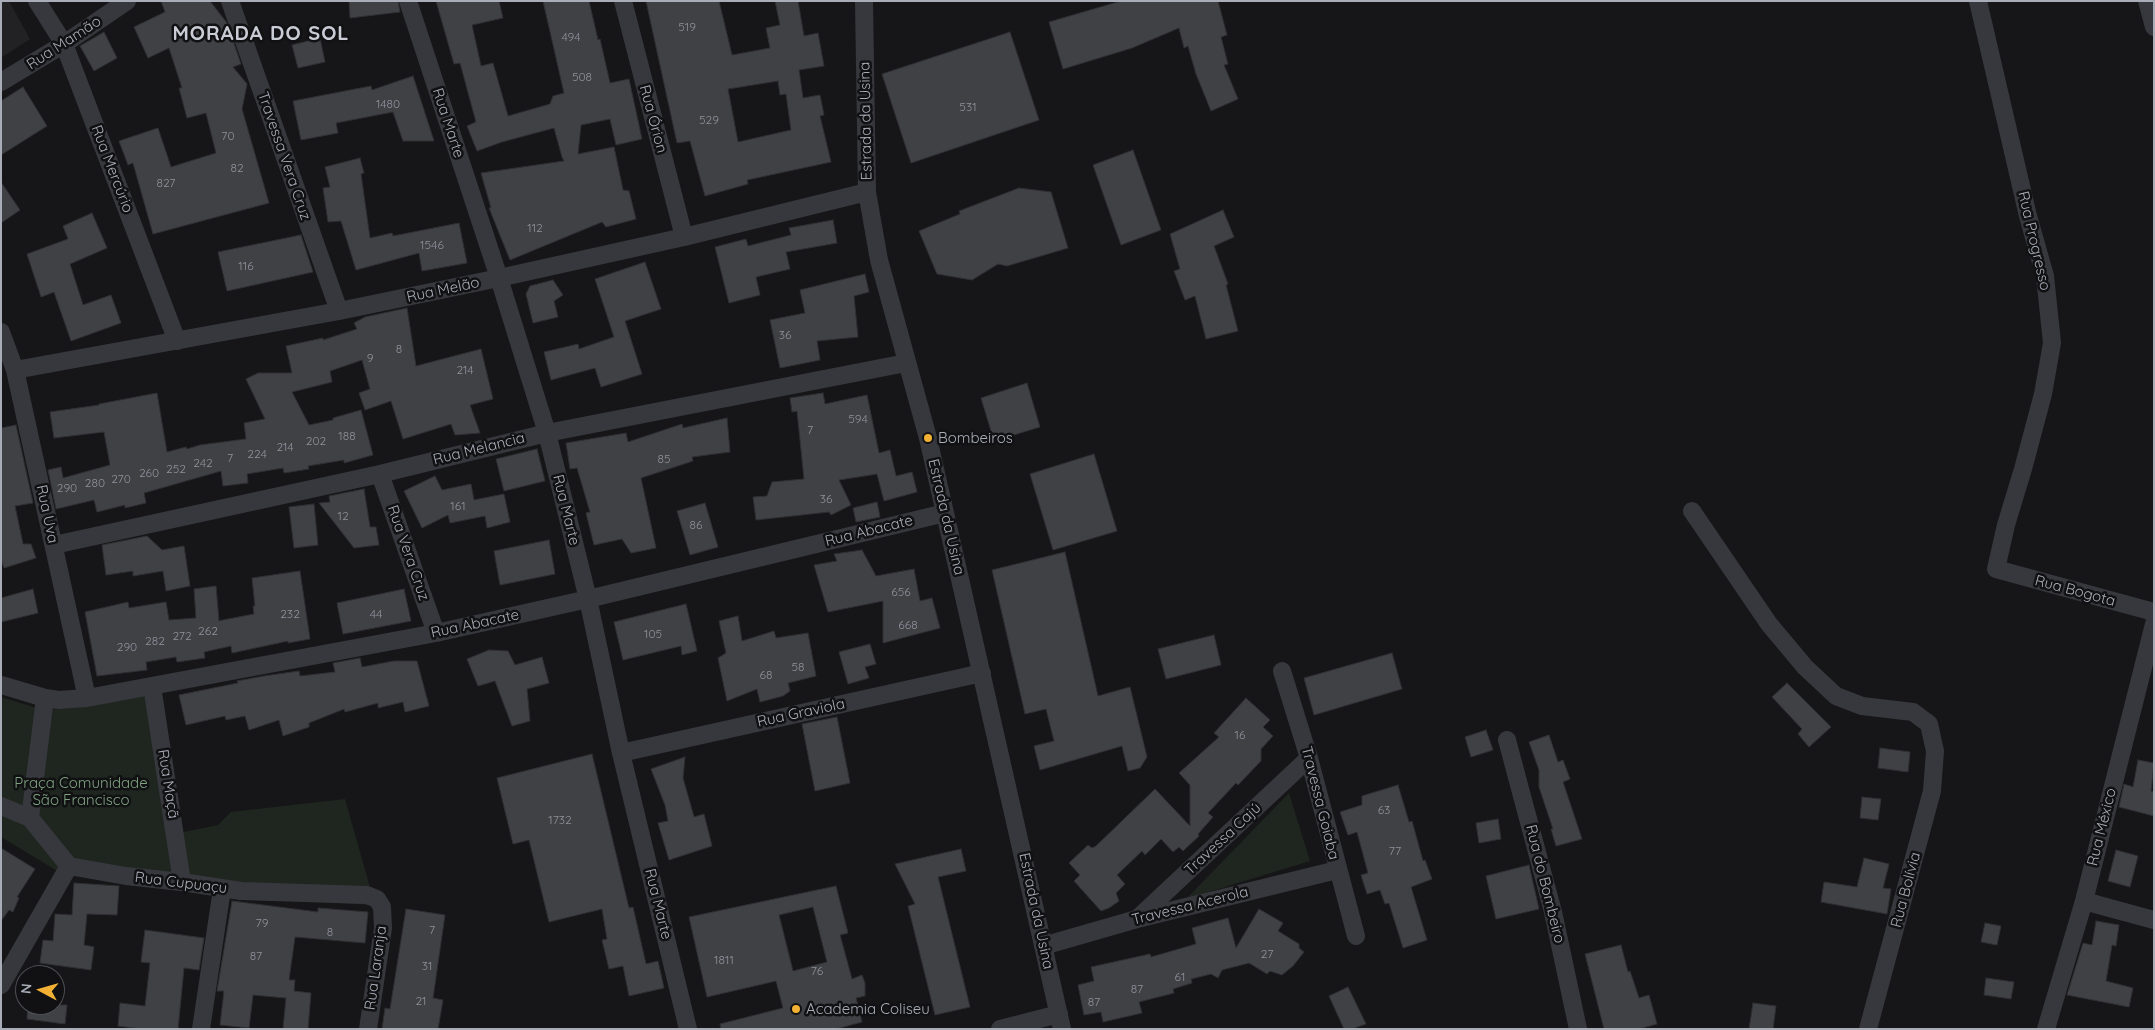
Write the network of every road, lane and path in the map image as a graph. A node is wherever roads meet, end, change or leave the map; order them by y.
1 (37, 1) edge
2 (127, 1) edge
3 (230, 1) edge
4 (408, 1) edge
5 (623, 1) edge
6 (864, 1) edge
7 (1978, 1) edge
8 (2147, 1) edge
9 (2154, 27) edge
10 (64, 44) junction
11 (1, 82) edge
12 (867, 192) junction
13 (684, 237) junction
14 (500, 278) junction
15 (338, 311) junction
16 (1, 332) edge
17 (177, 341) junction
18 (906, 363) junction
19 (15, 370) junction
20 (547, 433) junction
21 (380, 474) junction
22 (1692, 511) dead end
23 (945, 513) junction
24 (54, 545) junction
25 (1996, 569) joint
26 (588, 599) junction
27 (2154, 612) edge
28 (2154, 624) edge
29 (436, 633) junction
30 (1282, 671) dead end
31 (982, 673) junction
32 (1, 685) edge
33 (152, 686) junction
34 (45, 698) junction
35 (87, 698) junction
36 (1507, 740) dead end
37 (621, 753) junction
38 (1309, 758) junction
39 (1, 806) edge
40 (30, 818) junction
41 (69, 866) junction
42 (1337, 870) junction
43 (182, 882) junction
44 (222, 889) junction
45 (2084, 901) junction
46 (382, 907) joint
47 (1137, 919) junction
48 (2154, 920) edge
49 (1356, 936) dead end
50 (1043, 946) junction
51 (1, 985) edge
52 (1060, 1021) edge
53 (201, 1029) edge
54 (368, 1029) edge
55 (688, 1029) edge
56 (1000, 1029) edge
57 (1578, 1029) edge
58 (1868, 1029) edge
59 (2046, 1029) edge

1 - 10 street, Rua Mercúrio
2 - 10 street, Rua Mamão
3 - 15 street, Travessa Vera Cruz
4 - 14 street, Rua Marte
5 - 13 street, Rua Órion
6 - 12 street, Estrada da Usina
7 - 25 street, Rua Progresso
8 - 9 street
10 - 11 street, Rua Mamão
10 - 17 street, Rua Mercúrio
12 - 13 street, Rua Melão
12 - 18 street, Estrada da Usina
13 - 14 street, Rua Melão
14 - 15 street, Rua Melão
14 - 20 street, Rua Marte
15 - 17 street, Rua Melão
16 - 19 street, Rua Uva
17 - 19 street, Rua Melão
18 - 20 street, Rua Melancia
18 - 23 street, Estrada da Usina
19 - 24 street, Rua Uva
20 - 21 street, Rua Melancia
20 - 26 street, Rua Marte
21 - 24 street, Rua Melancia
21 - 29 street, Rua Vera Cruz
22 - 58 street, Rua Bolívia
23 - 26 street, Rua Abacate
23 - 31 street, Estrada da Usina
24 - 35 street, Rua Uva
25 - 27 street, Rua Bogota
26 - 29 street, Rua Abacate
26 - 37 street, Rua Marte
28 - 45 street, Rua México
29 - 33 street, Rua Abacate
30 - 38 street, Travessa Goiaba
31 - 37 street, Rua Graviola
31 - 50 street, Estrada da Usina
32 - 34 street, Rua Abacate
33 - 35 street, Rua Abacate
33 - 43 street, Rua Maçã
34 - 35 street, Rua Abacate
34 - 40 street
36 - 57 street, Rua do Bombeiro
37 - 55 street, Rua Marte
38 - 42 street, Travessa Goiaba
38 - 47 street, Travessa Cajú
39 - 40 street
40 - 41 street
41 - 43 street, Rua Cupuaçu
41 - 51 street
42 - 47 street, Travessa Acerola
42 - 49 street, Travessa Goiaba
43 - 44 street, Rua Cupuaçu
44 - 46 street, Rua Cupuaçu
44 - 53 street
45 - 48 street
45 - 59 street, Rua México
46 - 54 street, Rua Laranja
47 - 50 street, Travessa Acerola
50 - 52 street, Estrada da Usina
52 - 56 street

